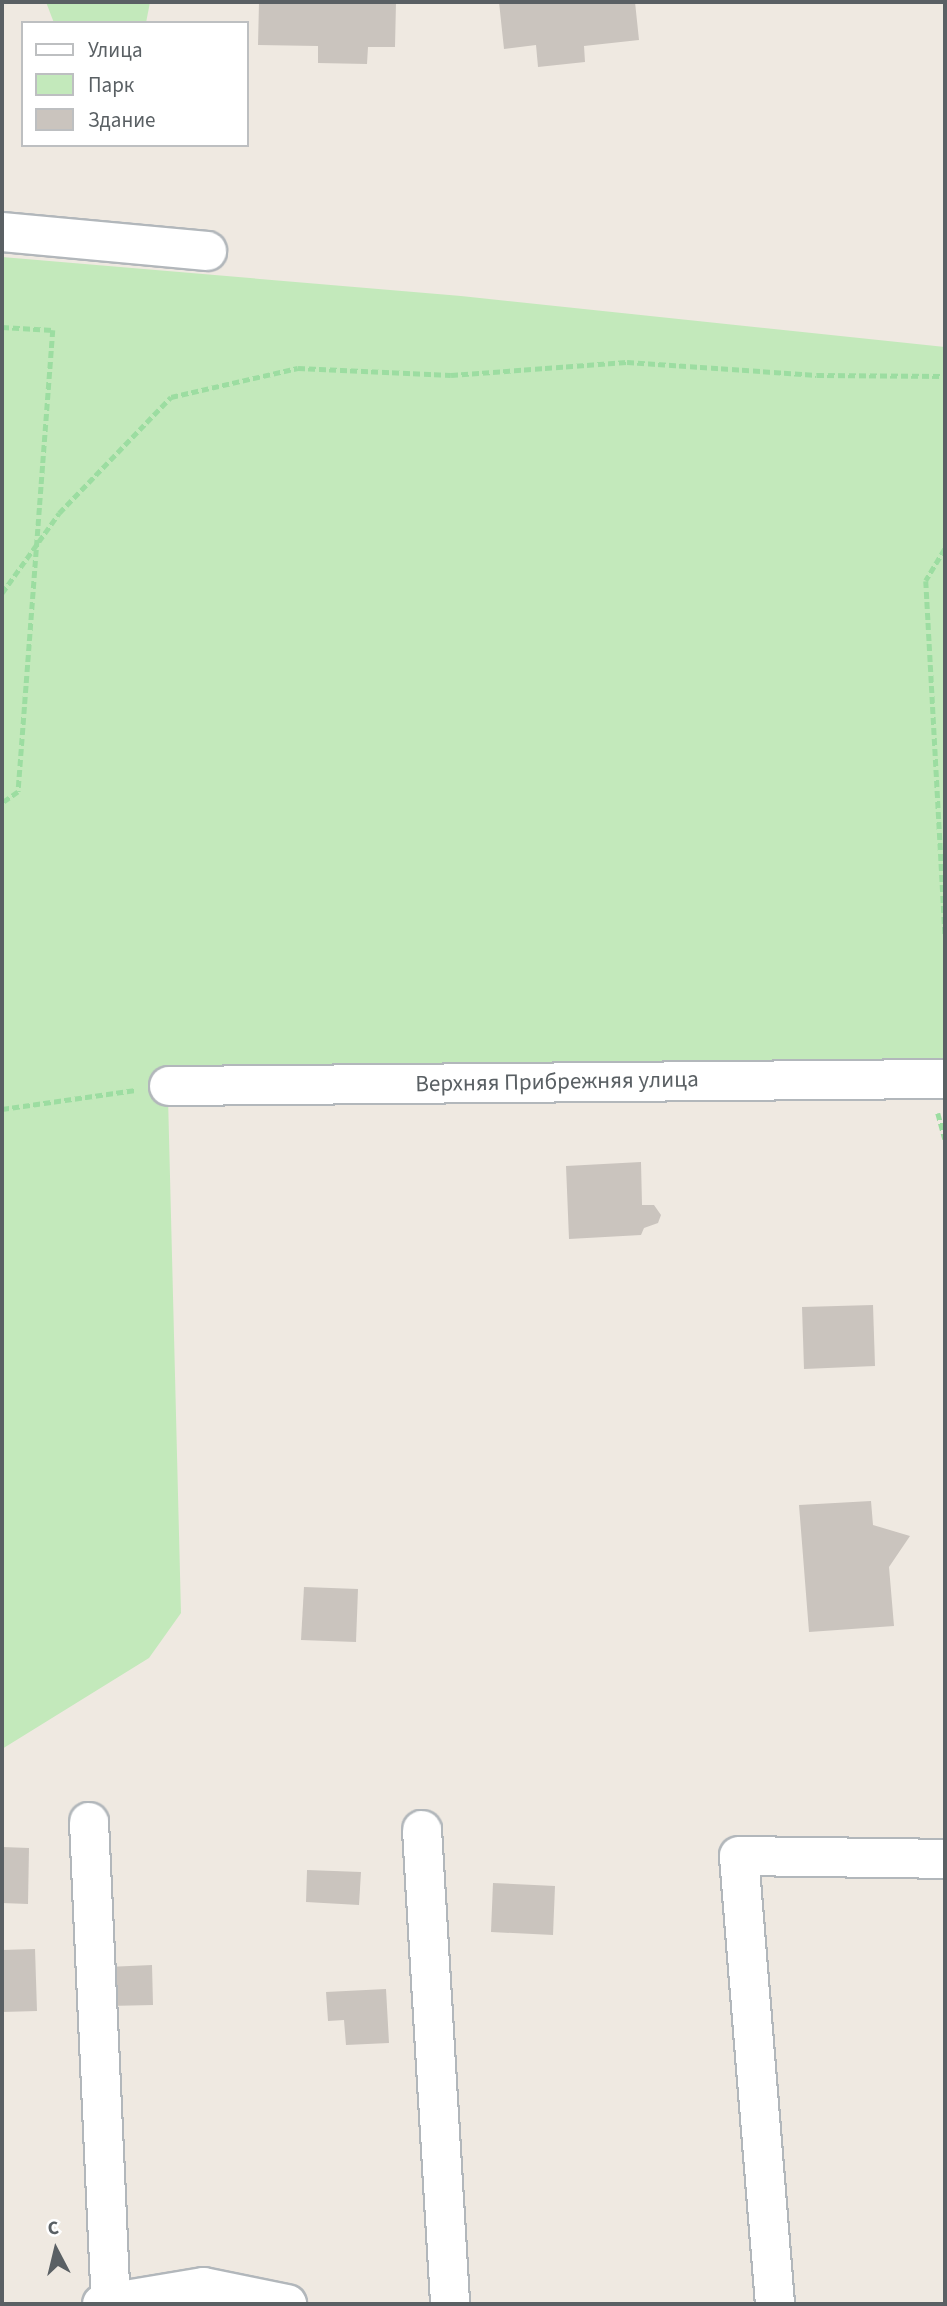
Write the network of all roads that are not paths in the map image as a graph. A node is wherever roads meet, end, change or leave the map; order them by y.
1 (2, 232) edge
2 (206, 251) dead end
3 (945, 1079) edge
4 (169, 1086) road end
5 (89, 1822) dead end
6 (422, 1830) dead end
7 (945, 1859) edge
8 (176, 2298) edge
9 (107, 2303) edge
10 (287, 2304) edge
11 (450, 2304) edge
12 (775, 2304) edge

1 - 2 street
3 - 4 street, Верхняя Прибрежняя улица
5 - 9 street
6 - 11 street
7 - 12 street
8 - 9 street
8 - 10 street

